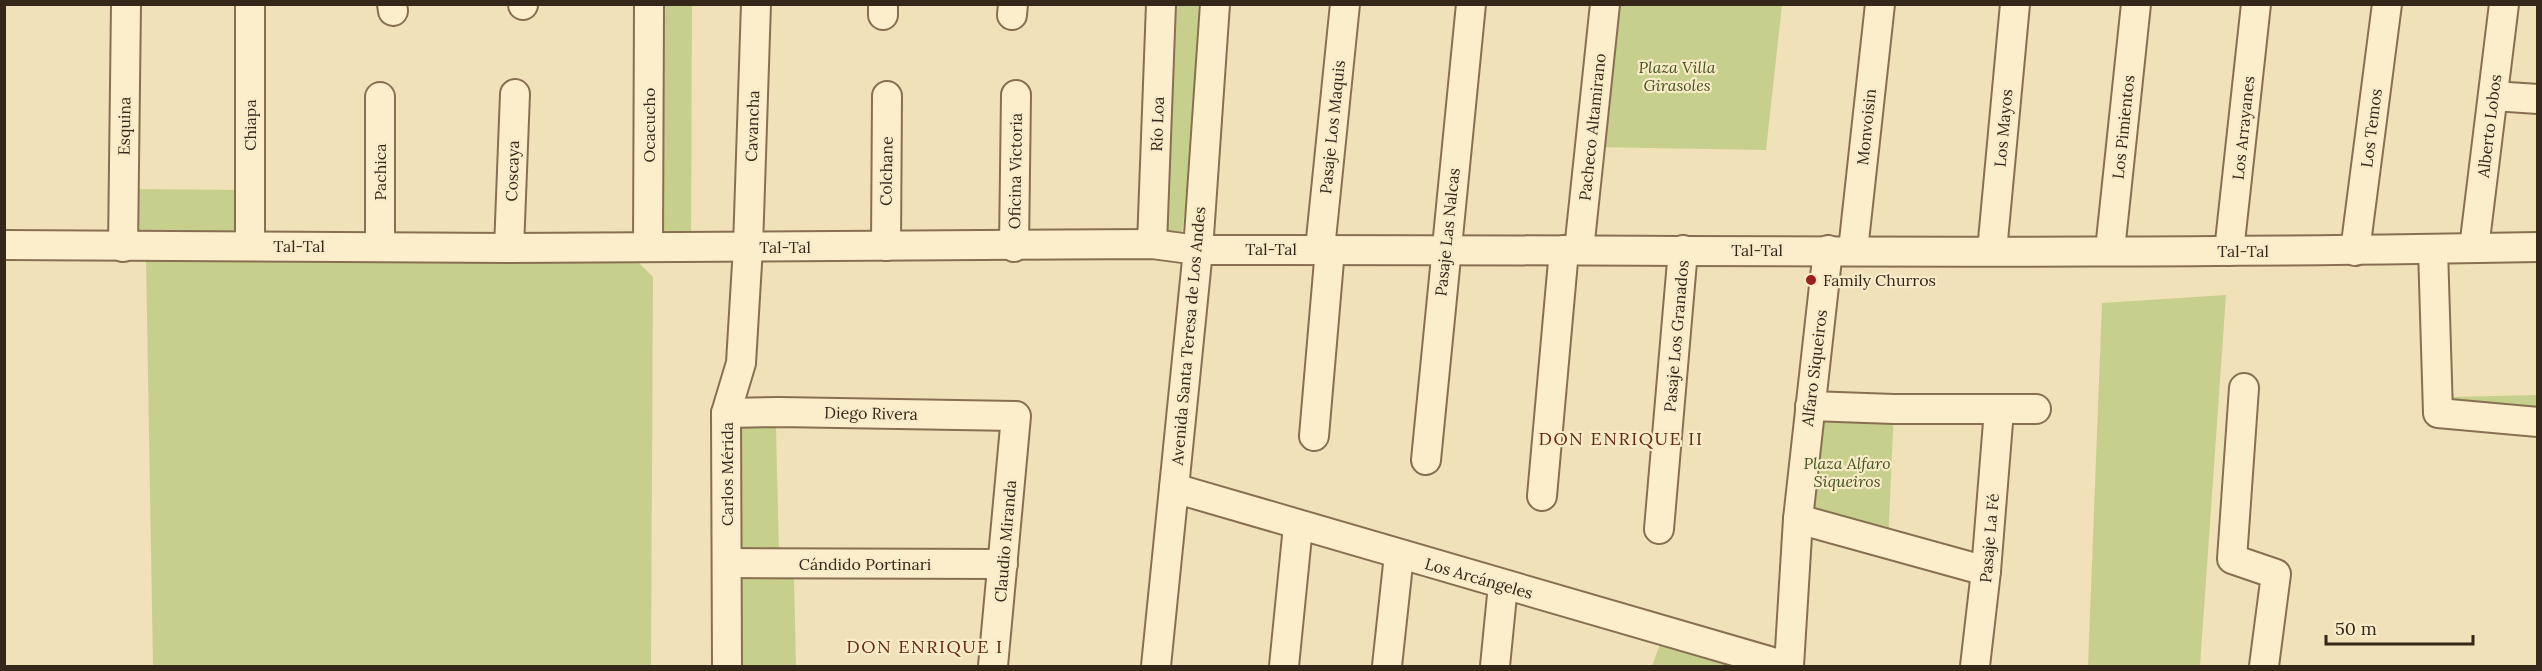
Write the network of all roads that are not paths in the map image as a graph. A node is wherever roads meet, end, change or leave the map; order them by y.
1 (126, 4) edge
2 (250, 4) edge
3 (649, 4) edge
4 (756, 4) edge
5 (1161, 4) edge
6 (1215, 4) edge
7 (1345, 4) edge
8 (1471, 4) edge
9 (1605, 4) edge
10 (1880, 4) edge
11 (2015, 4) edge
12 (2136, 4) edge
13 (2256, 4) edge
14 (2387, 4) edge
15 (2504, 4) edge
16 (515, 94) dead end
17 (1016, 95) dead end
18 (887, 96) dead end
19 (2493, 96) junction
20 (380, 97) dead end
21 (2538, 99) edge
22 (1152, 244) junction
23 (4, 245) edge
24 (250, 246) junction
25 (380, 246) junction
26 (648, 246) junction
27 (886, 246) junction
28 (123, 247) junction
29 (748, 247) junction
30 (1014, 247) junction
31 (2538, 247) edge
32 (509, 248) junction
33 (2474, 248) junction
34 (1325, 249) junction
35 (1445, 249) junction
36 (2433, 249) junction
37 (1198, 250) junction
38 (1572, 250) junction
39 (1683, 250) junction
40 (1840, 250) junction
41 (1992, 250) junction
42 (2110, 250) junction
43 (2229, 251) junction
44 (2355, 251) junction
45 (2244, 388) dead end
46 (1810, 406) junction
47 (2036, 409) dead end
48 (1999, 410) junction
49 (726, 413) junction
50 (1016, 416) joint
51 (2538, 422) edge
52 (1314, 436) dead end
53 (1425, 460) dead end
54 (1174, 488) junction
55 (1542, 496) dead end
56 (1798, 519) junction
57 (1298, 526) junction
58 (1659, 529) dead end
59 (1399, 555) junction
60 (727, 563) junction
61 (1003, 564) junction
62 (1986, 571) junction
63 (1503, 585) junction
64 (727, 666) edge
65 (993, 666) edge
66 (1156, 666) edge
67 (1284, 666) edge
68 (1387, 666) edge
69 (1495, 666) edge
70 (1780, 666) edge
71 (1976, 666) edge
72 (2264, 666) edge

1 - 28 street, Esquina
2 - 24 street, Chiapa
3 - 26 street, Ocacucho
4 - 29 street, Cavancha
5 - 22 street, Río Loa
6 - 37 street, Avenida Santa Teresa de Los Andes
7 - 34 street, Pasaje Los Maquis
8 - 35 street, Pasaje Las Nalcas
9 - 38 street, Pacheco Altamirano
10 - 40 street, Monvoisin
11 - 41 street, Los Mayos
12 - 42 street, Los Pimientos
13 - 43 street, Los Arrayanes
14 - 44 street, Los Temos
15 - 19 street, Alberto Lobos
16 - 32 street, Coscaya
17 - 30 street, Oficina Victoria
18 - 27 street, Colchane
19 - 21 street
19 - 33 street, Alberto Lobos
20 - 25 street, Pachica
22 - 30 street, Tal-Tal
22 - 37 street, Tal-Tal
23 - 28 street, Tal-Tal
24 - 25 street, Tal-Tal
24 - 28 street, Tal-Tal
25 - 32 street, Tal-Tal
26 - 29 street, Tal-Tal
26 - 32 street, Tal-Tal
27 - 29 street, Tal-Tal
27 - 30 street, Tal-Tal
29 - 49 street, Carlos Mérida
31 - 33 street, Tal-Tal
33 - 36 street, Tal-Tal
34 - 35 street, Tal-Tal
34 - 37 street, Tal-Tal
34 - 52 street, Pasaje Los Maquis
35 - 38 street, Tal-Tal
35 - 53 street, Pasaje Las Nalcas
36 - 44 street, Tal-Tal
36 - 51 street
37 - 54 street, Avenida Santa Teresa de Los Andes
38 - 39 street, Tal-Tal
38 - 55 street, Pacheco Altamirano
39 - 40 street, Tal-Tal
39 - 58 street, Pasaje Los Granados
40 - 41 street, Tal-Tal
40 - 46 street, Alfaro Siqueiros
41 - 42 street, Tal-Tal
42 - 43 street, Tal-Tal
43 - 44 street, Tal-Tal
45 - 72 street
46 - 48 street
46 - 56 street, Alfaro Siqueiros
47 - 48 street
48 - 62 street, Pasaje La Fé
49 - 50 street, Diego Rivera
49 - 60 street, Carlos Mérida
50 - 61 street, Claudio Miranda
54 - 57 street, Los Arcángeles
54 - 66 street, Avenida Santa Teresa de Los Andes
56 - 62 street
56 - 70 street, Alfaro Siqueiros
57 - 59 street, Los Arcángeles
57 - 67 street
59 - 63 street, Los Arcángeles
59 - 68 street
60 - 61 street, Cándido Portinari
60 - 64 street, Carlos Mérida
61 - 65 street, Claudio Miranda
62 - 71 street, Pasaje La Fé
63 - 69 street
63 - 70 street, Los Arcángeles

